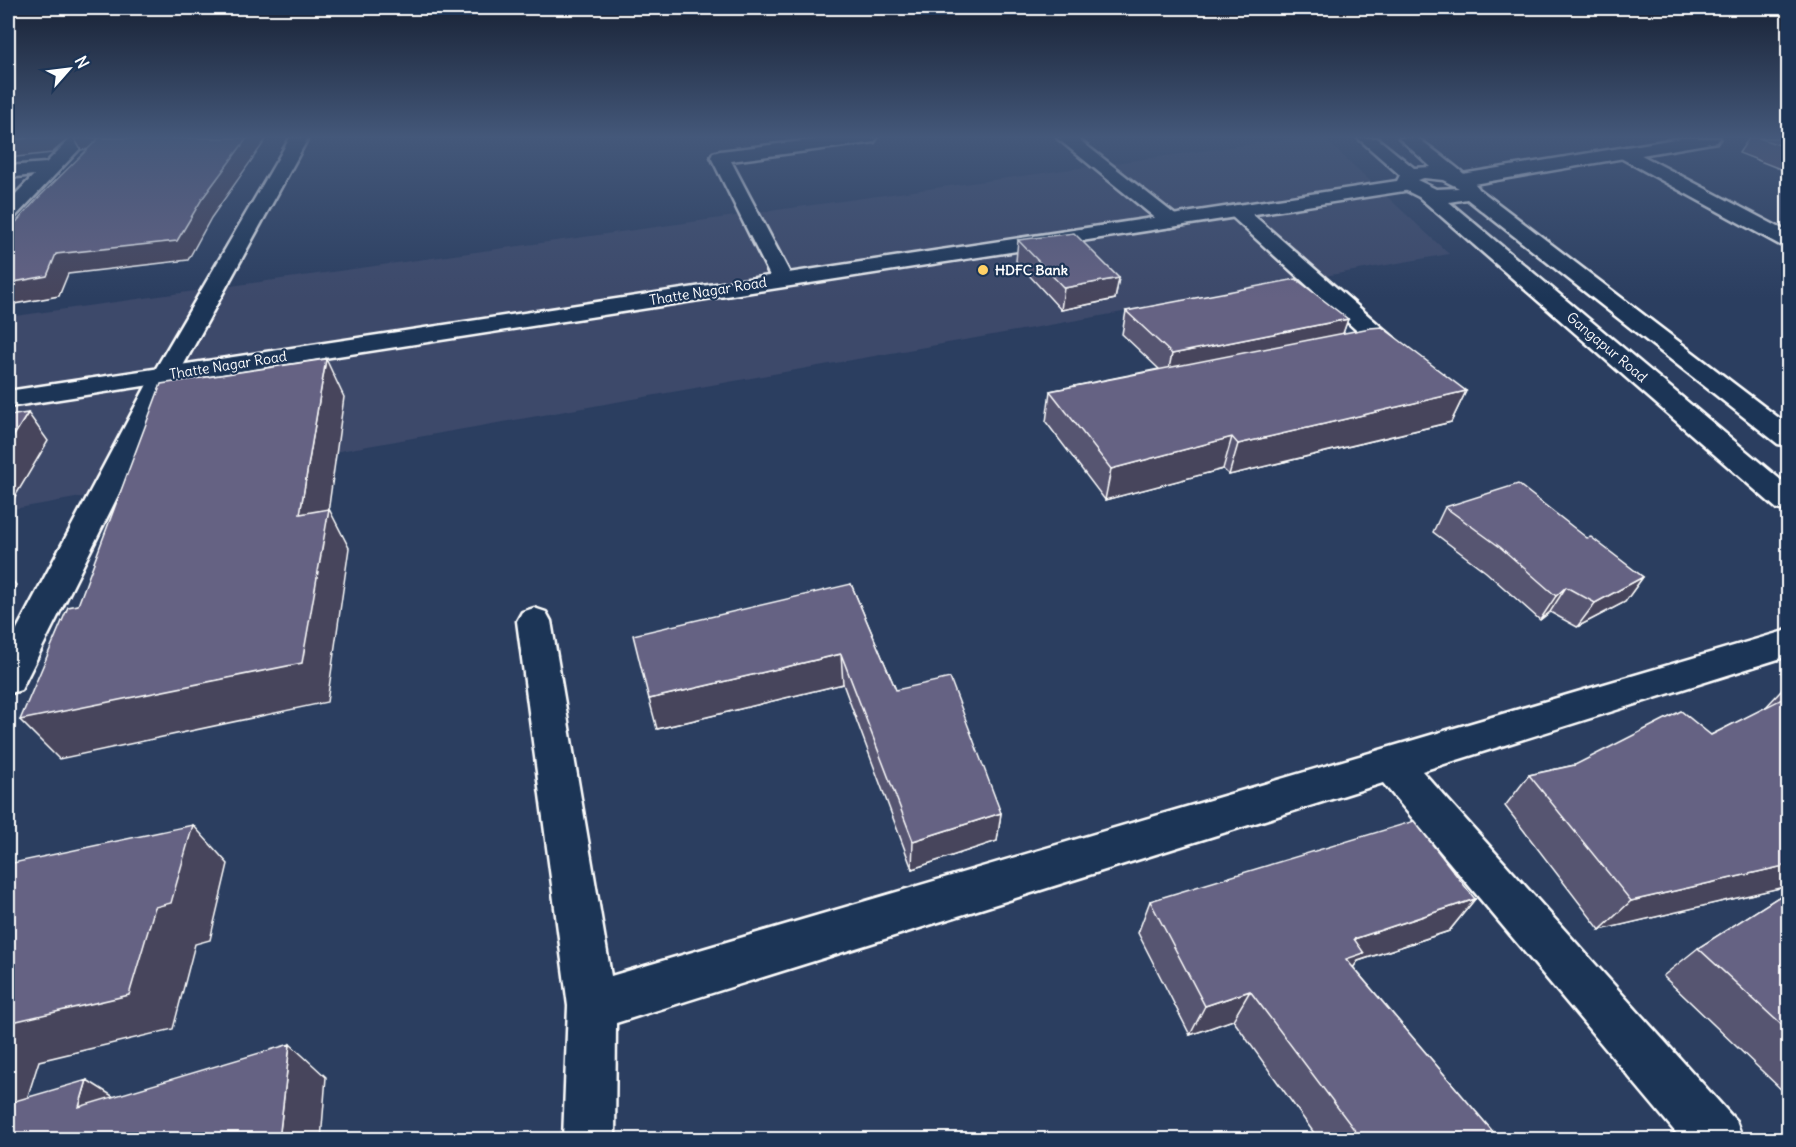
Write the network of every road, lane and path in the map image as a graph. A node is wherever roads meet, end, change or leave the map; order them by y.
1 (29, 192) edge
2 (269, 192) edge
3 (738, 192) edge
4 (1134, 192) edge
5 (1365, 192) edge
6 (1424, 192) edge
7 (1473, 192) edge
8 (1698, 192) edge
9 (1237, 211) junction
10 (8, 213) edge
11 (1171, 221) junction
12 (1788, 240) edge
13 (782, 279) junction
14 (1339, 352) edge
15 (165, 375) junction
16 (8, 399) edge
17 (1788, 438) edge
18 (1788, 502) edge
19 (534, 621) dead end
20 (1788, 643) edge
21 (8, 680) edge
22 (1390, 764) junction
23 (592, 1006) junction
24 (589, 1140) edge
25 (1717, 1140) edge

1 - 10 street
2 - 15 street
3 - 13 street
4 - 11 street
5 - 9 street, Thatte Nagar Road
6 - 18 street, Gangapur Road
7 - 17 street
8 - 12 street
9 - 11 street, Thatte Nagar Road
9 - 14 street
11 - 13 street, Thatte Nagar Road
13 - 15 street, Thatte Nagar Road
15 - 16 street, Thatte Nagar Road
15 - 21 street
19 - 23 street
20 - 22 street
22 - 23 street
22 - 25 street
23 - 24 street

